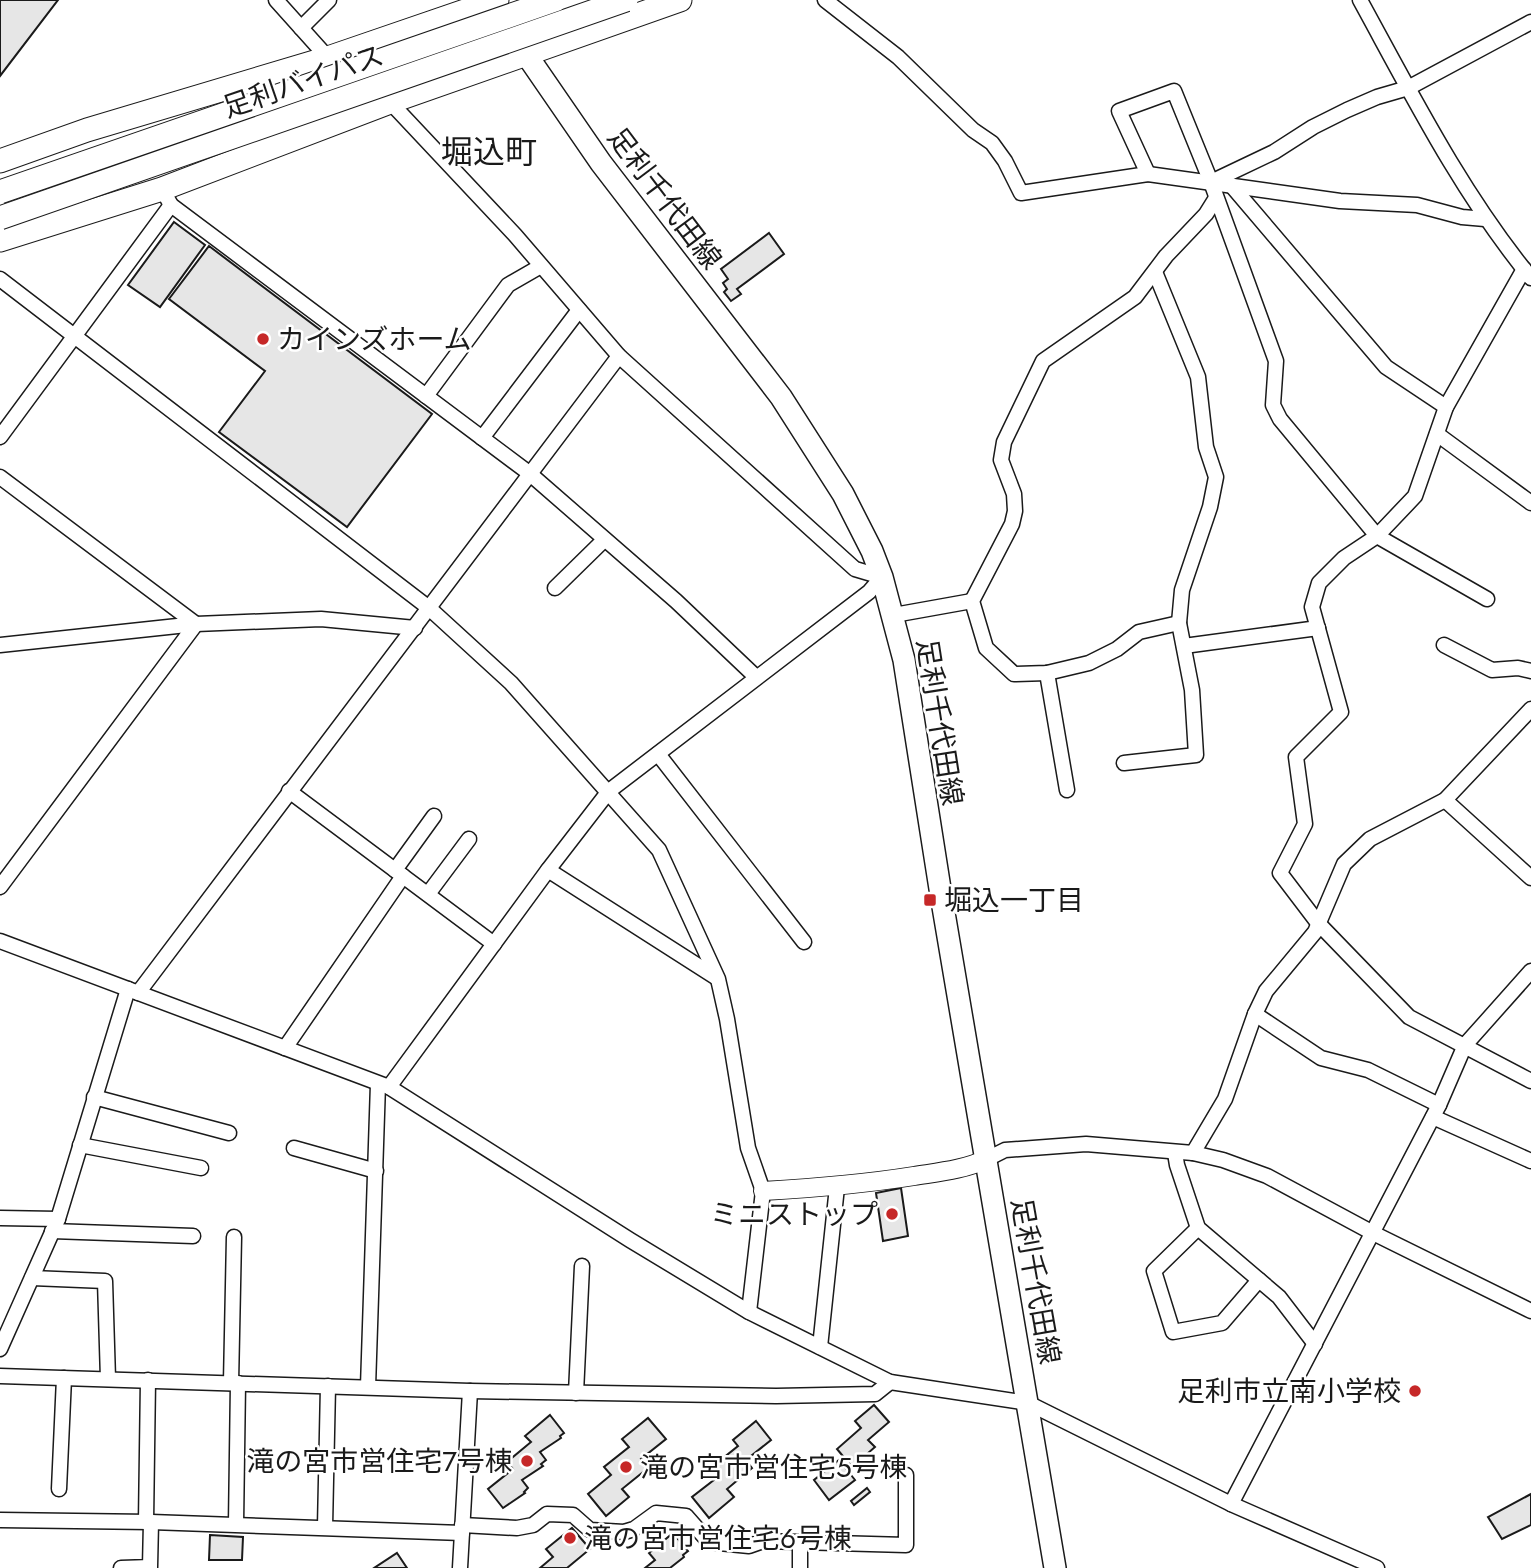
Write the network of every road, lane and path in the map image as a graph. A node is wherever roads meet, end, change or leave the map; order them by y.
1 (276, 0) edge
2 (329, 0) edge
3 (555, 0) edge
4 (626, 0) edge
5 (680, 0) edge
6 (825, 0) edge
7 (1360, 0) edge
8 (492, 1) edge
9 (1531, 22) edge
10 (301, 28) junction
11 (525, 54) junction
12 (328, 58) junction
13 (1408, 88) junction
14 (390, 102) junction
15 (0, 161) edge
16 (1148, 174) junction
17 (1211, 181) junction
18 (1231, 185) junction
19 (0, 192) edge
20 (166, 197) junction
21 (1216, 198) junction
22 (0, 218) edge
23 (1485, 219) junction
24 (0, 240) edge
25 (541, 266) junction
26 (1155, 272) junction
27 (1527, 274) edge
28 (0, 279) edge
29 (579, 310) junction
30 (74, 336) junction
31 (619, 356) junction
32 (426, 396) junction
33 (1446, 407) junction
34 (1437, 434) junction
35 (0, 437) edge
36 (482, 438) junction
37 (529, 474) junction
38 (0, 477) edge
39 (1531, 503) edge
40 (1377, 536) junction
41 (604, 540) junction
42 (882, 577) junction
43 (555, 588) dead end
44 (1487, 599) dead end
45 (972, 601) junction
46 (429, 608) junction
47 (894, 615) junction
48 (1179, 623) junction
49 (196, 624) junction
50 (415, 628) junction
51 (1318, 628) junction
52 (0, 645) edge
53 (1444, 645) dead end
54 (1184, 646) junction
55 (1531, 671) edge
56 (1047, 673) junction
57 (756, 677) junction
58 (1531, 709) edge
59 (658, 754) junction
60 (1124, 764) dead end
61 (1067, 790) dead end
62 (289, 791) junction
63 (609, 791) junction
64 (1445, 800) junction
65 (435, 816) dead end
66 (469, 839) dead end
67 (548, 870) junction
68 (399, 873) junction
69 (1531, 878) edge
70 (0, 887) edge
71 (428, 894) junction
72 (1318, 923) junction
73 (0, 941) edge
74 (804, 942) dead end
75 (494, 944) junction
76 (1531, 971) edge
77 (718, 979) junction
78 (133, 991) junction
79 (1255, 1014) junction
80 (1465, 1045) junction
81 (285, 1048) junction
82 (1531, 1081) edge
83 (384, 1085) junction
84 (94, 1097) junction
85 (1436, 1111) junction
86 (229, 1133) dead end
87 (80, 1145) junction
88 (294, 1148) dead end
89 (1175, 1153) junction
90 (1193, 1153) junction
91 (987, 1160) junction
92 (1531, 1161) edge
93 (201, 1168) dead end
94 (376, 1171) junction
95 (837, 1187) junction
96 (763, 1191) junction
97 (0, 1218) edge
98 (55, 1225) junction
99 (1198, 1228) junction
100 (1373, 1233) junction
101 (193, 1236) dead end
102 (234, 1237) dead end
103 (582, 1266) dead end
104 (32, 1278) junction
105 (1259, 1280) junction
106 (1531, 1311) edge
107 (749, 1312) junction
108 (1315, 1344) junction
109 (820, 1347) junction
110 (0, 1349) edge
111 (0, 1376) edge
112 (64, 1378) junction
113 (108, 1379) junction
114 (148, 1380) junction
115 (890, 1382) junction
116 (234, 1383) junction
117 (328, 1386) junction
118 (368, 1387) junction
119 (470, 1391) junction
120 (576, 1393) junction
121 (1028, 1403) junction
122 (906, 1475) dead end
123 (59, 1489) dead end
124 (1231, 1504) junction
125 (0, 1520) edge
126 (148, 1522) junction
127 (236, 1524) junction
128 (325, 1527) junction
129 (462, 1529) junction
130 (800, 1542) junction
131 (121, 1568) edge
132 (460, 1568) edge
133 (800, 1568) edge
134 (1055, 1568) edge
135 (1377, 1568) edge

1 - 10 street
2 - 10 street
3 - 19 highway, 足利バイパス, bridge
4 - 22 highway, 足利バイパス, bridge
5 - 11 highway
6 - 16 street
7 - 13 street
8 - 11 main road, 足利千代田線
8 - 12 highway
9 - 13 street
10 - 12 street
11 - 14 highway
11 - 42 main road, 足利千代田線
12 - 15 highway
13 - 17 street
13 - 23 street
14 - 20 highway
14 - 25 street
16 - 17 street
16 - 17 street
17 - 18 street
17 - 21 street
18 - 23 street
18 - 33 street
20 - 24 highway
20 - 30 street
20 - 32 street
21 - 26 street
21 - 40 street
23 - 27 street
25 - 29 street
25 - 32 street
26 - 45 street
26 - 48 street
27 - 33 street
28 - 30 street
29 - 31 street
29 - 36 street
30 - 35 street
30 - 46 street
31 - 37 street
31 - 42 street
32 - 36 street
33 - 34 street
34 - 39 street
34 - 40 street
36 - 37 street
37 - 41 street
37 - 46 street
38 - 49 street
40 - 44 street
40 - 51 street
41 - 43 street
41 - 57 street
42 - 47 main road, 足利千代田線
42 - 57 street
45 - 47 street
45 - 56 street
46 - 50 street
46 - 63 street
47 - 91 main road, 足利千代田線
48 - 54 street
48 - 56 street
49 - 50 street
49 - 52 street
49 - 70 street
50 - 62 street
51 - 54 street
51 - 72 street
53 - 55 street
54 - 60 street
56 - 61 street
57 - 59 street
58 - 64 street
59 - 63 street
59 - 74 street
62 - 68 street
62 - 78 street
63 - 67 street
63 - 77 street
64 - 69 street
64 - 72 street
65 - 68 street
66 - 71 street
67 - 75 street
67 - 77 street
68 - 71 street
68 - 81 street
71 - 75 street
72 - 79 street
72 - 80 street
73 - 78 street
75 - 83 street
76 - 80 street
77 - 96 street
78 - 81 street
78 - 84 street
79 - 85 street
79 - 90 street
80 - 82 street
80 - 85 street
81 - 83 street
83 - 94 street
83 - 107 street
84 - 86 street
84 - 87 street
85 - 92 street
85 - 100 street
87 - 93 street
87 - 98 street
88 - 94 street
89 - 90 street
89 - 91 street
89 - 99 street
90 - 100 street
91 - 95 street
91 - 121 main road, 足利千代田線
94 - 118 street
95 - 96 street
95 - 109 street
96 - 107 street
97 - 98 street
98 - 101 street
98 - 104 street
99 - 105 street
99 - 105 street
100 - 106 street
100 - 108 street
102 - 116 street
103 - 120 street
104 - 110 street
104 - 113 street
105 - 108 street
107 - 109 street
108 - 124 street
109 - 115 street
111 - 112 street
112 - 113 street
112 - 123 street
113 - 114 street
114 - 116 street
114 - 126 street
115 - 120 street
115 - 121 street
116 - 117 street
116 - 127 street
117 - 118 street
117 - 128 street
118 - 119 street
119 - 120 street
119 - 129 street
121 - 124 street
121 - 134 main road, 足利千代田線
122 - 130 street
124 - 135 street
125 - 126 street
126 - 127 street
126 - 131 street
127 - 128 street
128 - 129 street
129 - 130 street
129 - 132 street
130 - 133 street

